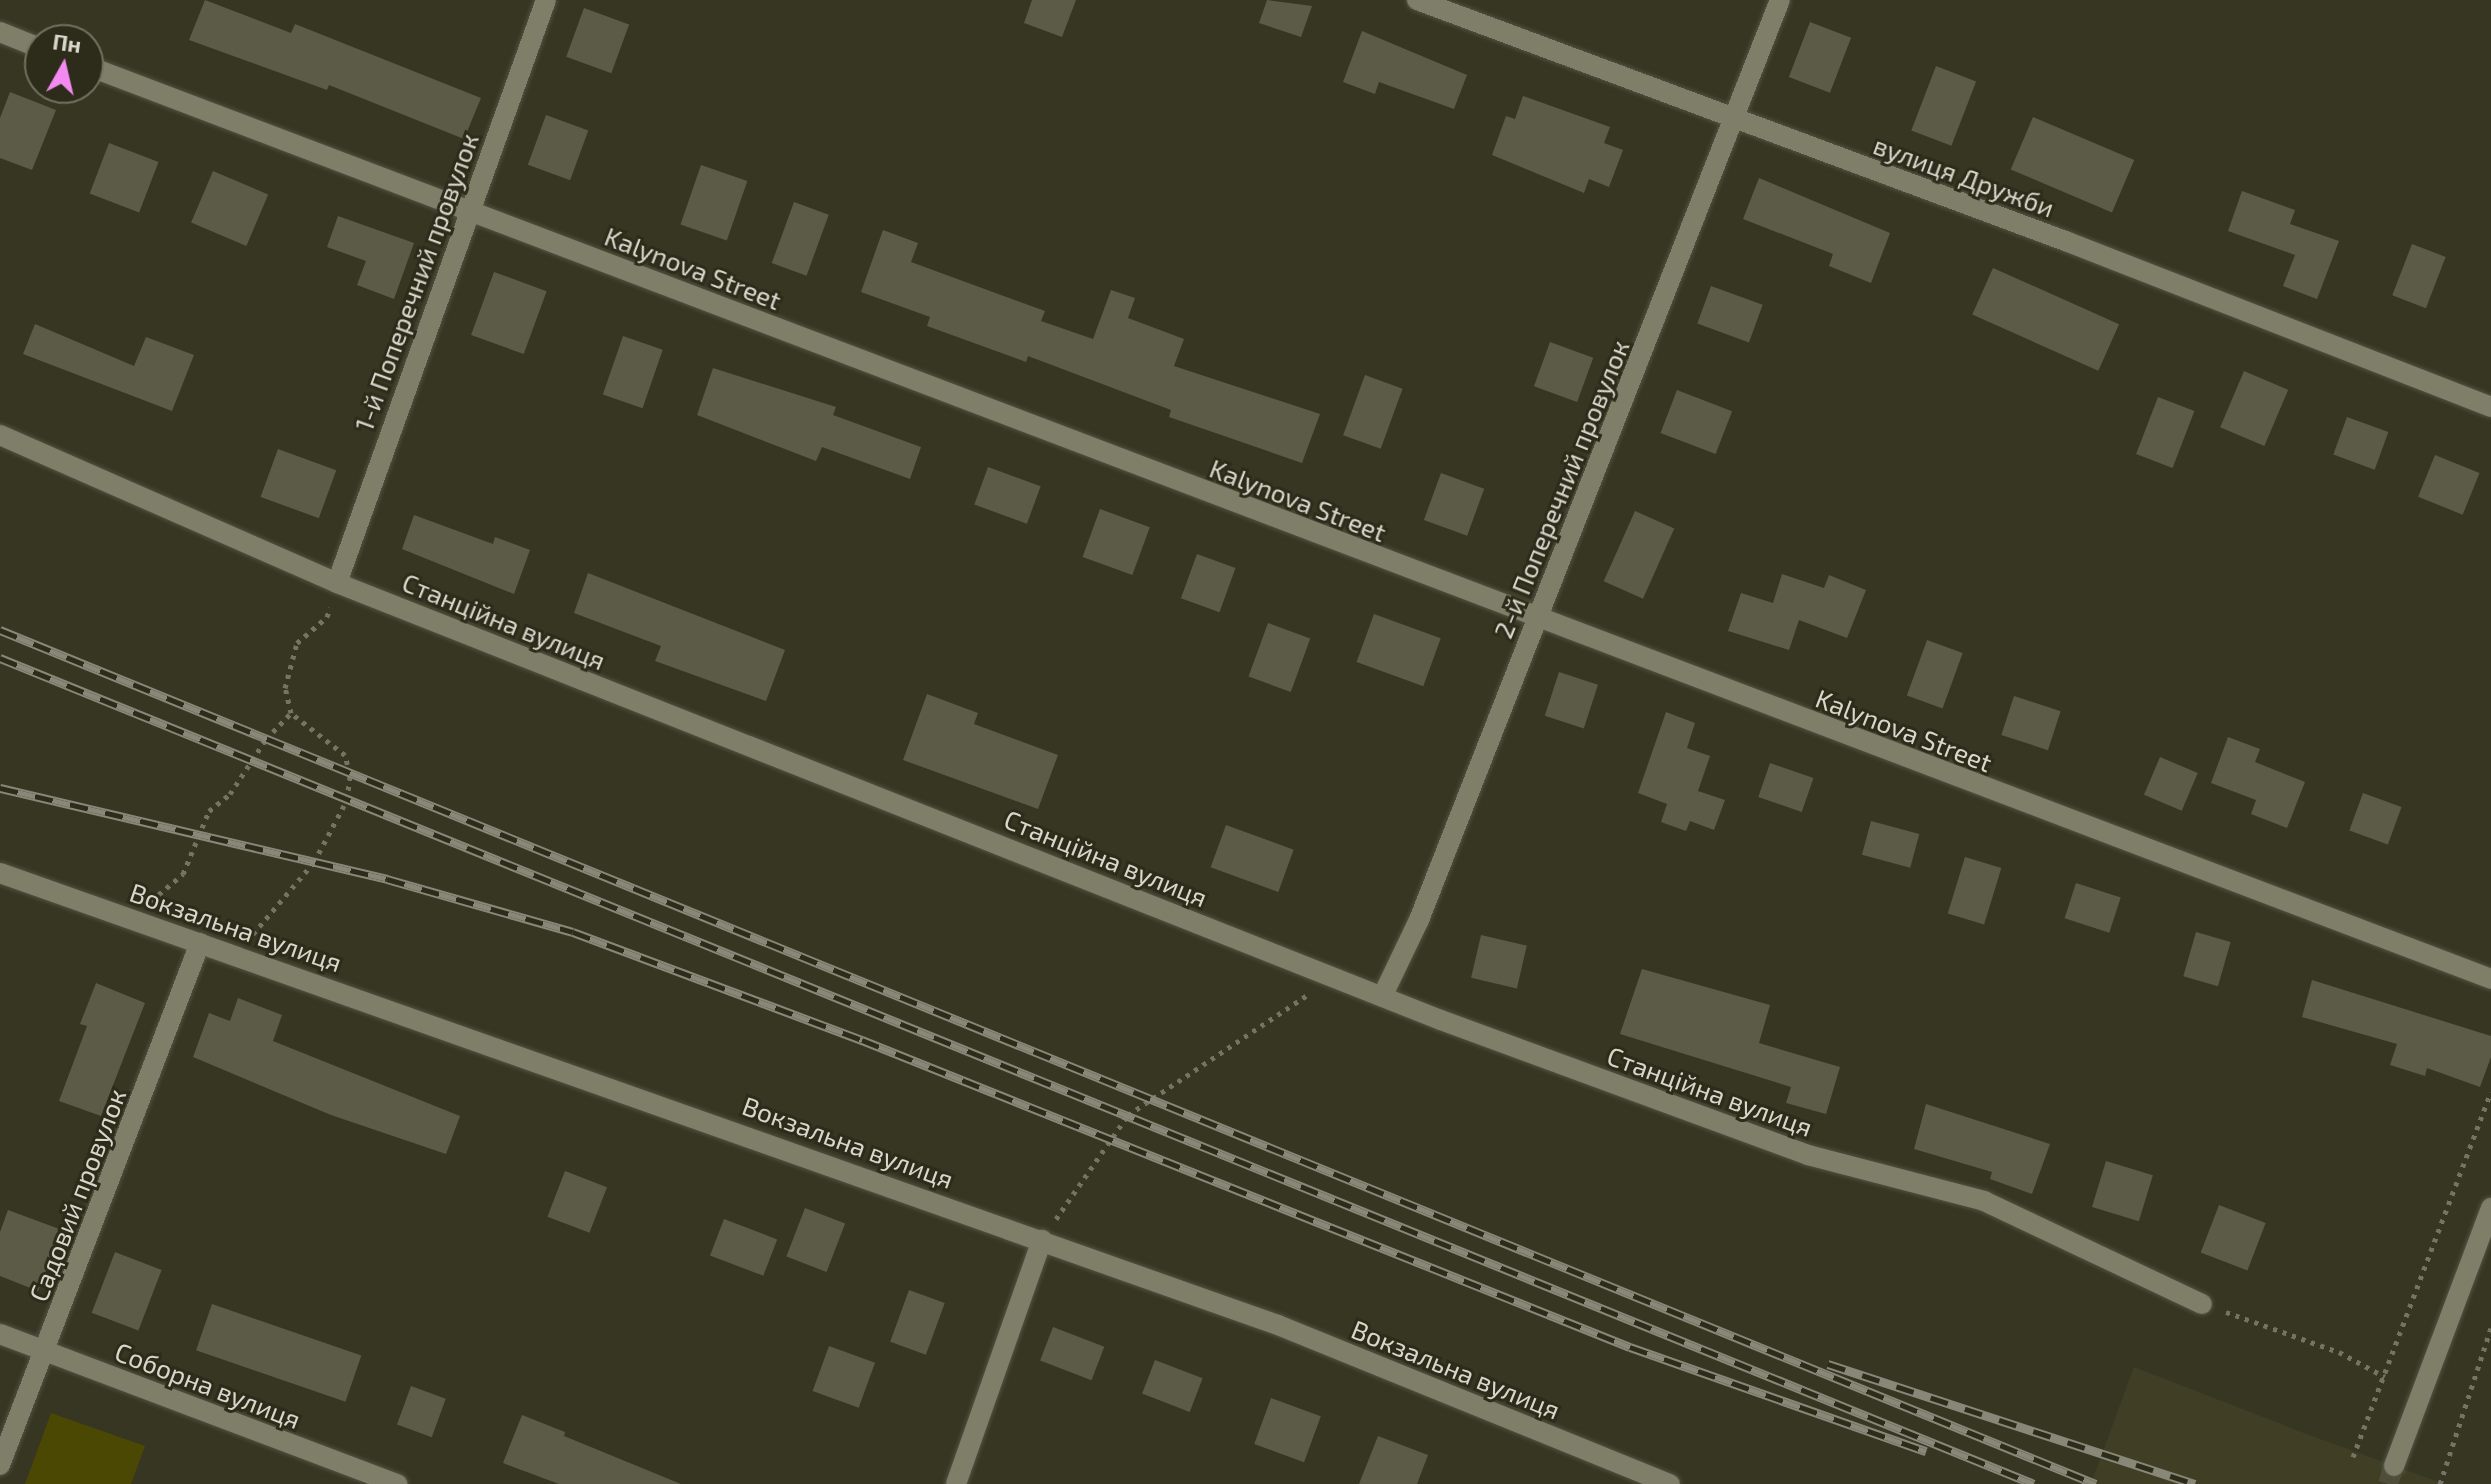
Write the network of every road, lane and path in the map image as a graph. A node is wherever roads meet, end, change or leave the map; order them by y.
1 (546, 0) edge
2 (1417, 0) edge
3 (1780, 0) edge
4 (0, 32) edge
5 (24, 42) edge
6 (104, 72) edge
7 (1736, 120) junction
8 (469, 210) junction
9 (2491, 407) edge
10 (0, 435) edge
11 (337, 583) junction
12 (1536, 619) junction
13 (291, 713) junction
14 (0, 873) edge
15 (130, 918) junction
16 (200, 943) junction
17 (233, 953) junction
18 (1335, 977) junction
19 (2491, 979) edge
20 (1383, 995) junction
21 (2491, 1092) edge
22 (2491, 1208) edge
23 (1042, 1240) junction
24 (2202, 1304) joint
25 (2491, 1328) edge
26 (0, 1334) edge
27 (44, 1351) junction
28 (2385, 1377) junction
29 (2353, 1457) dead end
30 (0, 1465) edge
31 (2394, 1466) tunnel mouth
32 (398, 1484) edge
33 (956, 1484) edge
34 (1670, 1484) edge
35 (2440, 1484) edge

1 - 8 street, 1-й Поперечний провулок
2 - 7 street, вулиця Дружби
3 - 7 street, 2-й Поперечний провулок
4 - 5 street
6 - 8 street, Kalynova Street
7 - 9 street, вулиця Дружби
7 - 12 street, 2-й Поперечний провулок
8 - 11 street, 1-й Поперечний провулок
8 - 12 street, Kalynova Street
10 - 11 street, Станційна вулиця
11 - 13 path
11 - 18 street, Станційна вулиця
12 - 19 street, Kalynova Street
12 - 20 street, 2-й Поперечний провулок
13 - 15 path
13 - 17 path
14 - 15 street, Вокзальна вулиця
15 - 16 street, Вокзальна вулиця
16 - 17 street, Вокзальна вулиця
16 - 27 street, Садовий провулок
17 - 23 street, Вокзальна вулиця
18 - 20 street, Станційна вулиця
18 - 23 path
20 - 24 street, Станційна вулиця
21 - 28 path
22 - 31 street
23 - 33 street
23 - 34 street, Вокзальна вулиця
24 - 28 path
25 - 35 path
26 - 27 street, Соборна вулиця
27 - 30 street, Садовий провулок
27 - 32 street, Соборна вулиця
28 - 29 path

